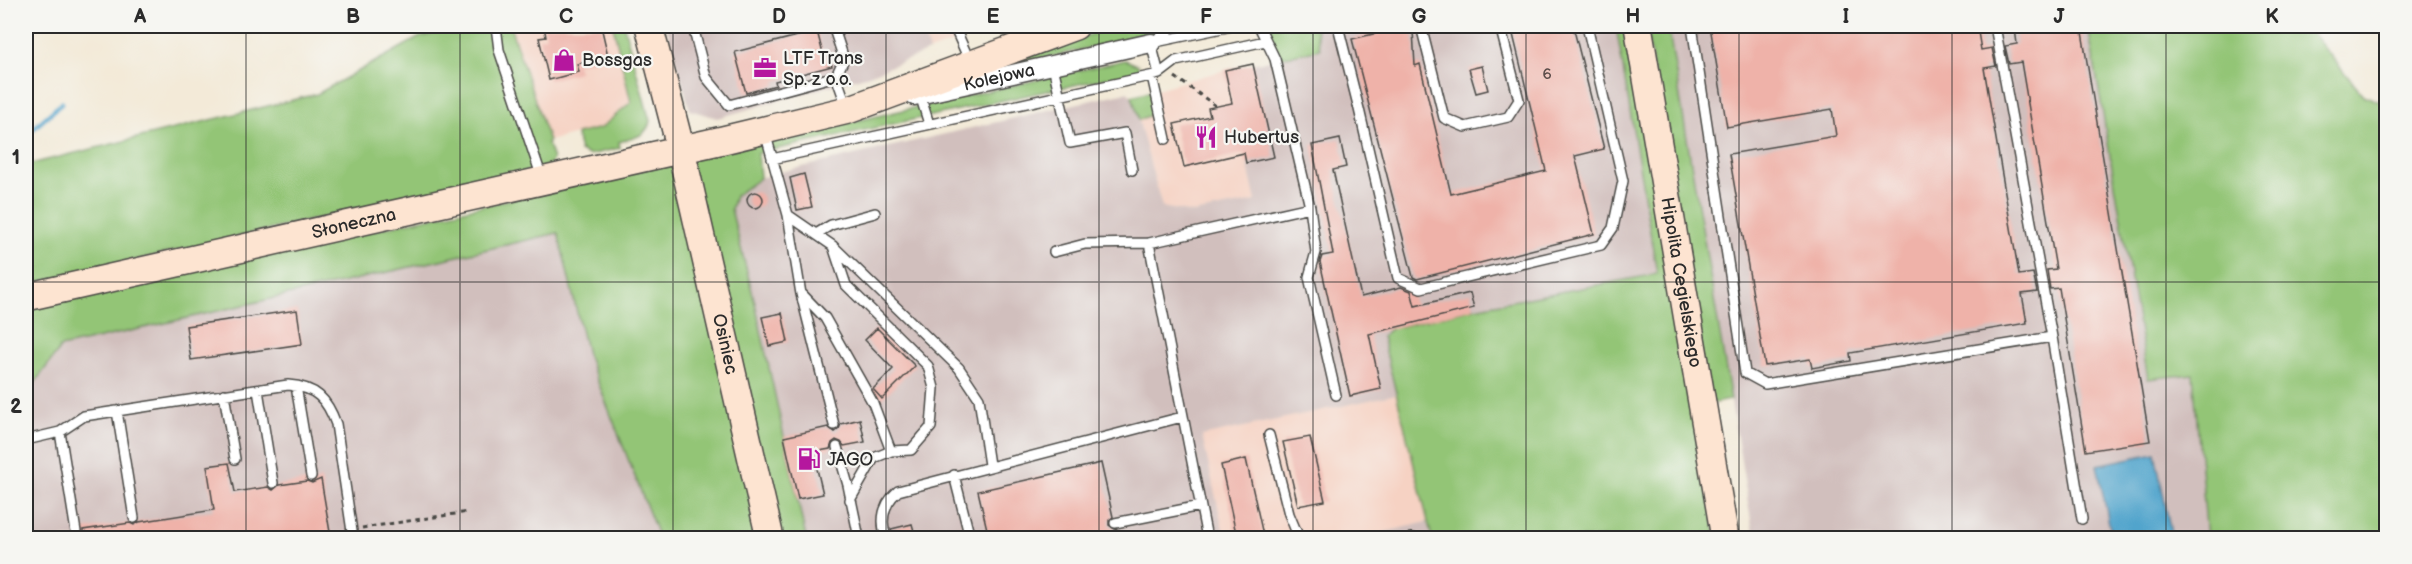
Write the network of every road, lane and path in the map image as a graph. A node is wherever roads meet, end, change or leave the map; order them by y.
1 (496, 26) edge
2 (649, 26) edge
3 (698, 26) edge
4 (833, 26) edge
5 (954, 26) edge
6 (1075, 26) edge
7 (1175, 26) edge
8 (1232, 26) edge
9 (1259, 26) edge
10 (1338, 26) edge
11 (1421, 26) edge
12 (1500, 26) edge
13 (1587, 26) edge
14 (1638, 26) edge
15 (1692, 26) edge
16 (1995, 26) edge
17 (941, 30) dead end
18 (1038, 32) edge
19 (1265, 41) junction
20 (1151, 44) junction
21 (971, 64) junction
22 (1053, 66) junction
23 (1156, 75) junction
24 (836, 76) junction
25 (920, 95) junction
26 (1060, 96) junction
27 (1216, 106) dead end
28 (848, 110) junction
29 (929, 124) junction
30 (765, 130) junction
31 (1166, 139) dead end
32 (681, 150) junction
33 (772, 159) junction
34 (1132, 170) dead end
35 (543, 180) junction
36 (1310, 207) junction
37 (875, 213) dead end
38 (788, 215) junction
39 (816, 234) junction
40 (1149, 243) junction
41 (833, 246) junction
42 (1054, 252) dead end
43 (801, 294) junction
44 (26, 297) edge
45 (2052, 337) junction
46 (296, 386) junction
47 (258, 390) junction
48 (224, 394) junction
49 (1336, 395) dead end
50 (117, 411) junction
51 (1182, 417) junction
52 (834, 425) dead end
53 (60, 432) junction
54 (1269, 435) dead end
55 (26, 440) edge
56 (837, 447) dead end
57 (891, 451) junction
58 (235, 459) dead end
59 (989, 465) junction
60 (954, 475) junction
61 (311, 476) dead end
62 (273, 483) dead end
63 (850, 500) junction
64 (1200, 506) junction
65 (468, 512) dead end
66 (134, 518) dead end
67 (2082, 519) dead end
68 (1114, 523) dead end
69 (352, 534) edge
70 (77, 538) edge
71 (770, 538) edge
72 (859, 538) edge
73 (886, 538) edge
74 (970, 538) edge
75 (1207, 538) edge
76 (1299, 538) edge
77 (1725, 538) edge

1 - 35 lane
2 - 32 street, Osiniec
3 - 24 lane
4 - 24 lane
5 - 17 lane
5 - 21 lane
6 - 18 street, Kolejowa
7 - 20 lane, Kolejowa
8 - 20 lane, Kolejowa
9 - 19 lane
10 - 13 lane
11 - 12 lane
14 - 77 street, Hipolita Cegielskiego
15 - 45 lane
16 - 45 lane
18 - 21 street, Kolejowa
19 - 23 lane
19 - 36 lane
20 - 22 street, Kolejowa
20 - 23 lane
21 - 28 street, Kolejowa
22 - 25 street, Kolejowa
22 - 26 lane
23 - 26 lane
23 - 27 path
23 - 31 lane
24 - 28 lane
25 - 28 street, Kolejowa
25 - 29 lane
26 - 29 lane
26 - 34 lane
28 - 30 street, Kolejowa
29 - 33 lane
30 - 32 street, Kolejowa
30 - 33 lane
32 - 35 street, Słoneczna
32 - 71 street, Osiniec
33 - 38 lane
35 - 44 street, Słoneczna
36 - 40 lane
36 - 49 lane
37 - 39 lane
38 - 39 lane
38 - 43 lane
39 - 41 lane
40 - 42 lane
40 - 51 lane
41 - 57 lane
41 - 59 lane
43 - 52 lane
43 - 57 lane
45 - 67 lane
46 - 47 lane
46 - 61 lane
46 - 69 lane
47 - 48 lane
47 - 62 lane
48 - 50 lane
48 - 58 lane
50 - 53 lane
50 - 66 lane
51 - 59 lane
51 - 64 lane
53 - 55 lane
53 - 70 lane
54 - 76 lane
56 - 63 lane
57 - 63 lane
59 - 60 lane
60 - 73 lane
60 - 74 lane
63 - 72 lane
64 - 68 lane
64 - 75 lane
65 - 69 path

